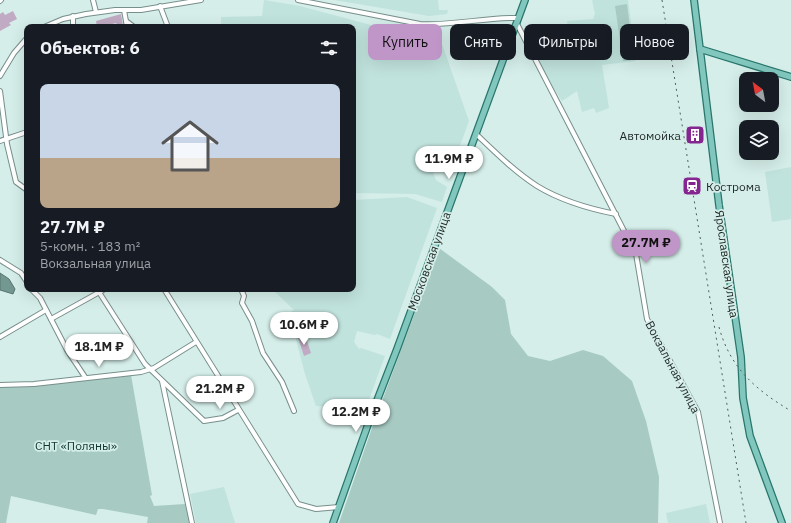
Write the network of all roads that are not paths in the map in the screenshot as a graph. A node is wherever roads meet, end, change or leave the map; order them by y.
1 (93, 0) edge
2 (200, 0) edge
3 (298, 0) edge
4 (525, 0) edge
5 (694, 0) edge
6 (160, 6) junction
7 (124, 10) junction
8 (96, 12) junction
9 (73, 16) junction
10 (125, 20) junction
11 (518, 21) junction
12 (52, 24) edge
13 (72, 24) edge
14 (126, 24) edge
15 (130, 24) edge
16 (167, 24) edge
17 (24, 41) edge
18 (700, 49) junction
19 (0, 76) edge
20 (791, 77) edge
21 (0, 91) edge
22 (24, 133) edge
23 (476, 134) junction
24 (7, 139) junction
25 (0, 141) edge
26 (24, 188) edge
27 (616, 214) junction
28 (0, 260) edge
29 (24, 278) edge
30 (34, 292) edge
31 (96, 292) edge
32 (99, 292) edge
33 (166, 292) edge
34 (242, 292) edge
35 (46, 310) junction
36 (51, 319) junction
37 (0, 337) edge
38 (196, 342) junction
39 (150, 370) junction
40 (85, 377) junction
41 (162, 381) junction
42 (0, 385) edge
43 (238, 410) junction
44 (294, 411) dead end
45 (339, 507) junction
46 (192, 523) edge
47 (333, 523) edge
48 (720, 523) edge
49 (782, 523) edge

1 - 8 street
2 - 6 street
3 - 11 street
4 - 11 main road, Московская улица
5 - 18 main road, Ярославская улица
6 - 7 street
6 - 16 street
7 - 8 street
7 - 10 street
8 - 9 street
9 - 12 street
9 - 13 street
10 - 14 street
10 - 15 street
11 - 23 main road, Московская улица
11 - 27 street, Вокзальная улица
17 - 19 street
18 - 20 main road
18 - 49 main road, Ярославская улица
21 - 24 street
22 - 24 street
23 - 27 street
23 - 45 main road, Московская улица
24 - 25 street
24 - 26 street
27 - 48 street, Вокзальная улица
28 - 29 street
30 - 35 street
31 - 36 street
32 - 39 street
33 - 38 street
34 - 44 street
35 - 36 street
35 - 37 street
36 - 40 street
38 - 39 street
38 - 43 street
39 - 40 street
39 - 41 street
40 - 42 street
41 - 43 street
41 - 46 street
43 - 45 street
45 - 47 main road, Московская улица

